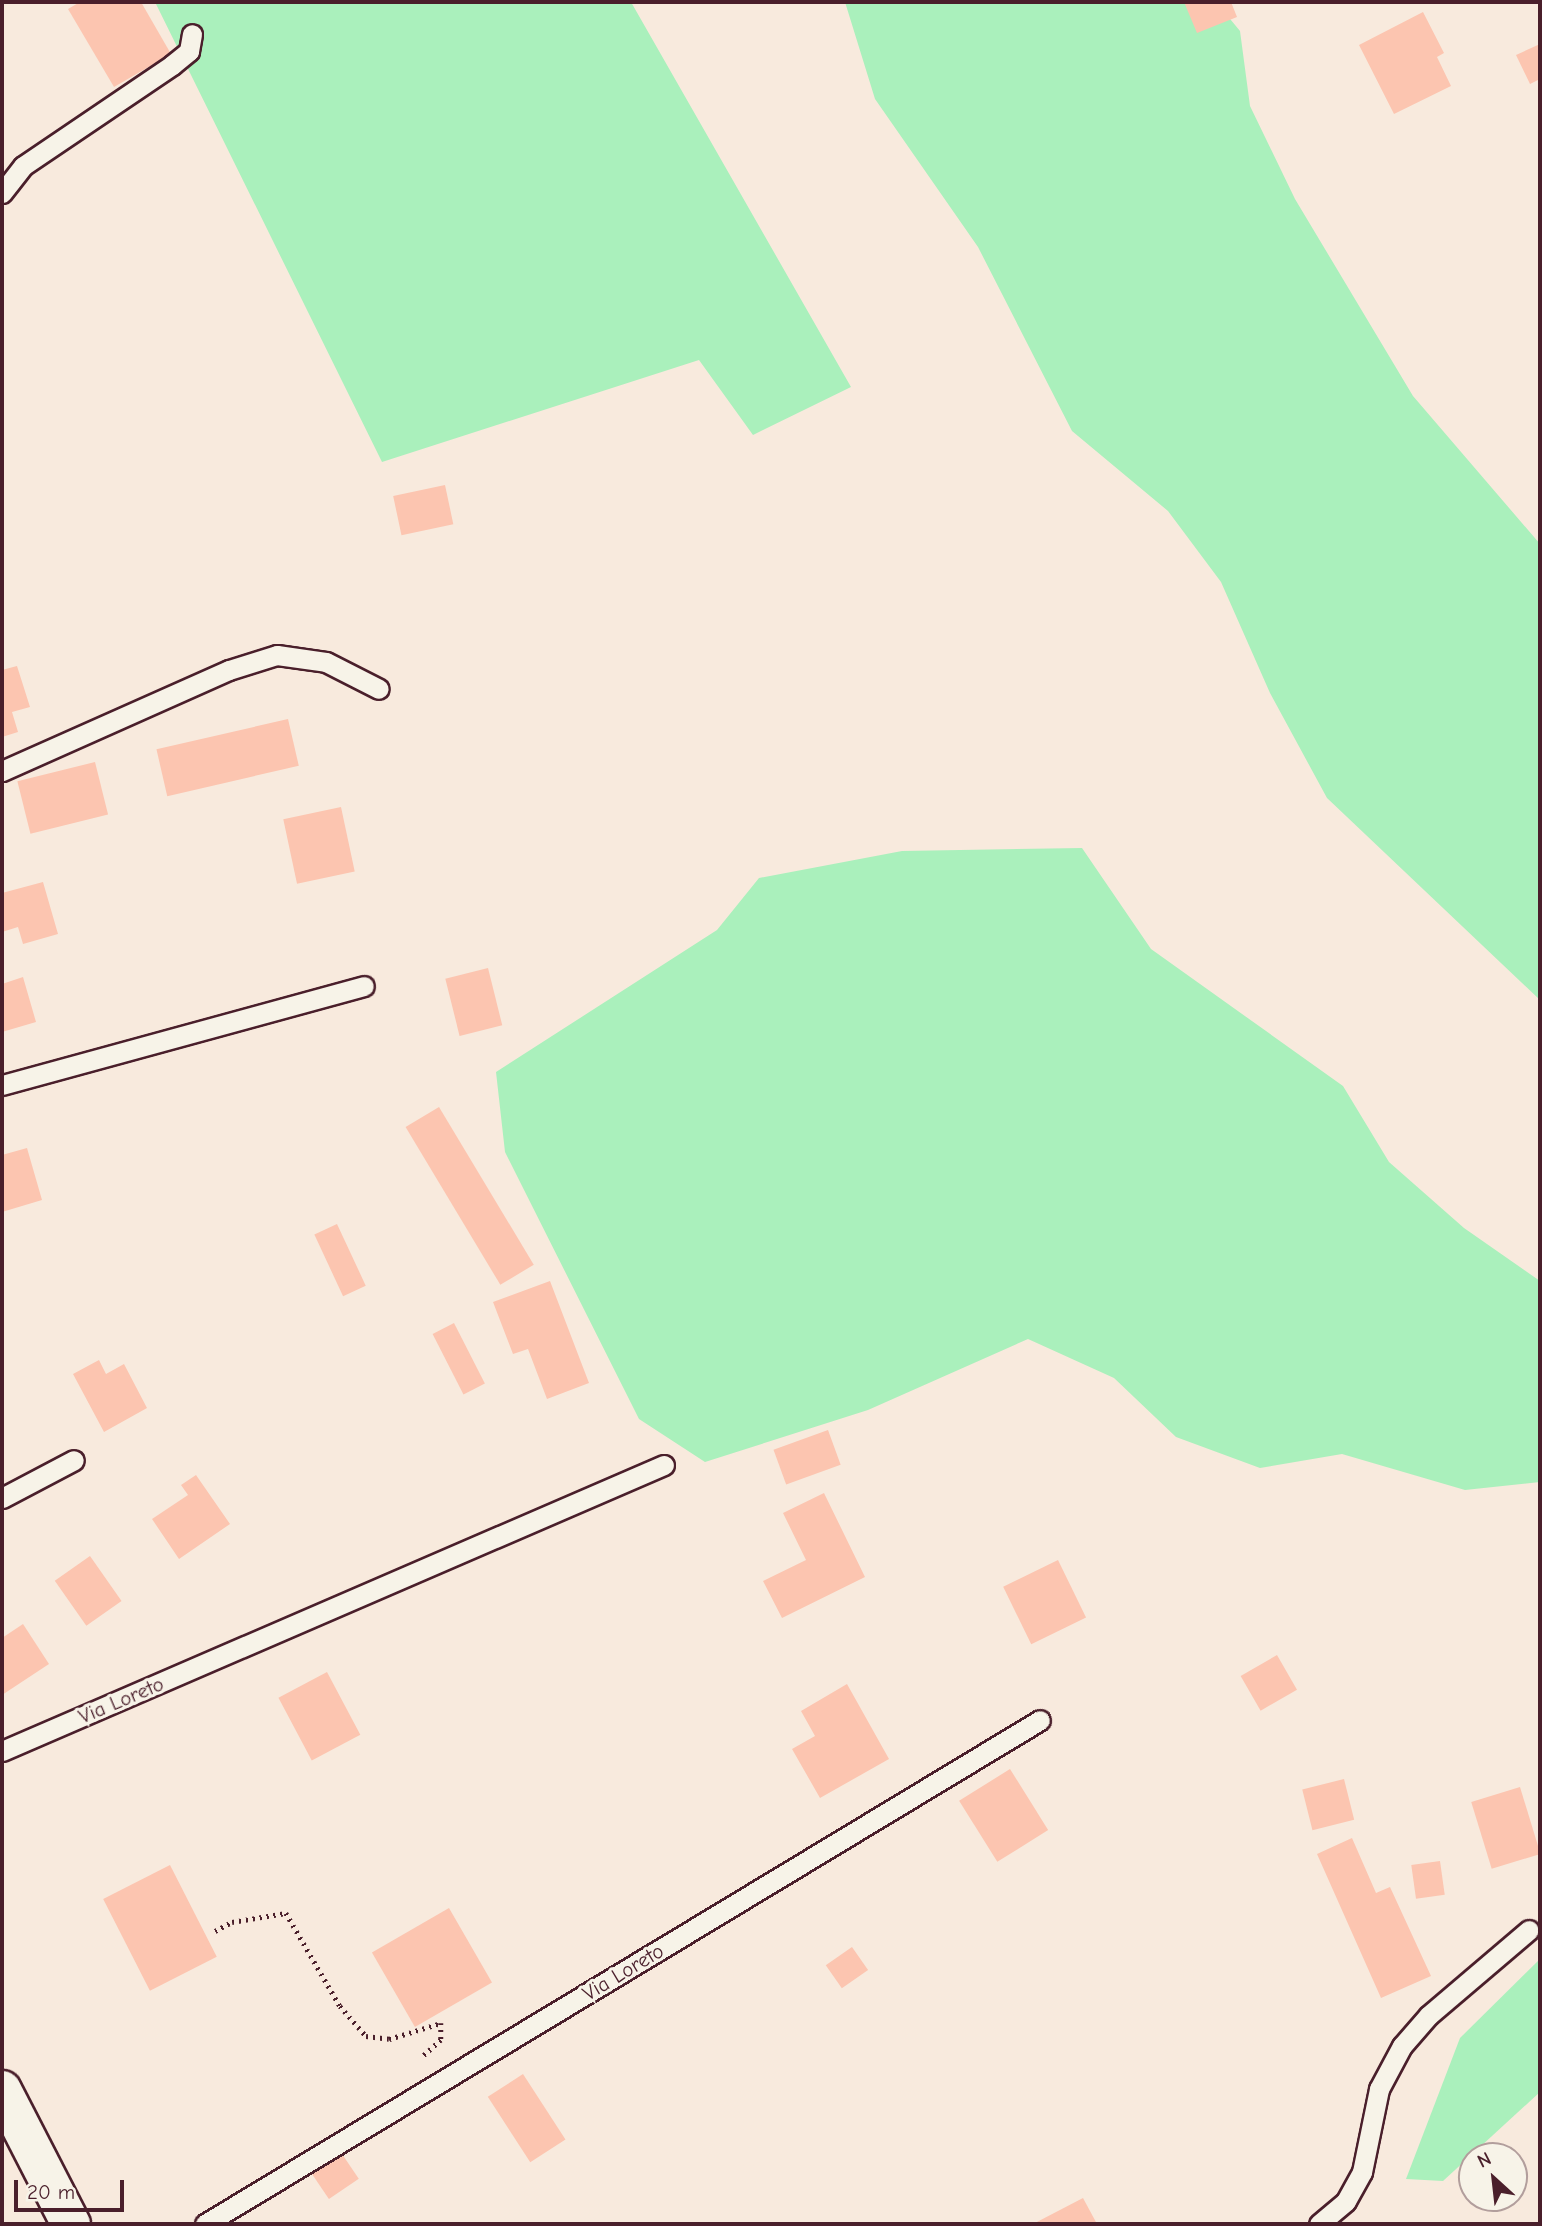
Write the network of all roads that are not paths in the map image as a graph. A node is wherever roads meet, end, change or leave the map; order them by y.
1 (192, 34) dead end
2 (2, 193) edge
3 (379, 689) dead end
4 (2, 771) edge
5 (364, 986) dead end
6 (2, 1085) edge
7 (74, 1460) dead end
8 (664, 1465) dead end
9 (2, 1498) edge
10 (1040, 1720) dead end
11 (2, 1751) edge
12 (1529, 1930) dead end
13 (2, 2090) edge
14 (71, 2224) edge
15 (205, 2224) edge
16 (1319, 2224) edge

1 - 2 lane
3 - 4 lane
5 - 6 lane
7 - 9 lane
8 - 11 lane, Via Loreto
10 - 15 lane, Via Loreto
12 - 16 lane
13 - 14 street

